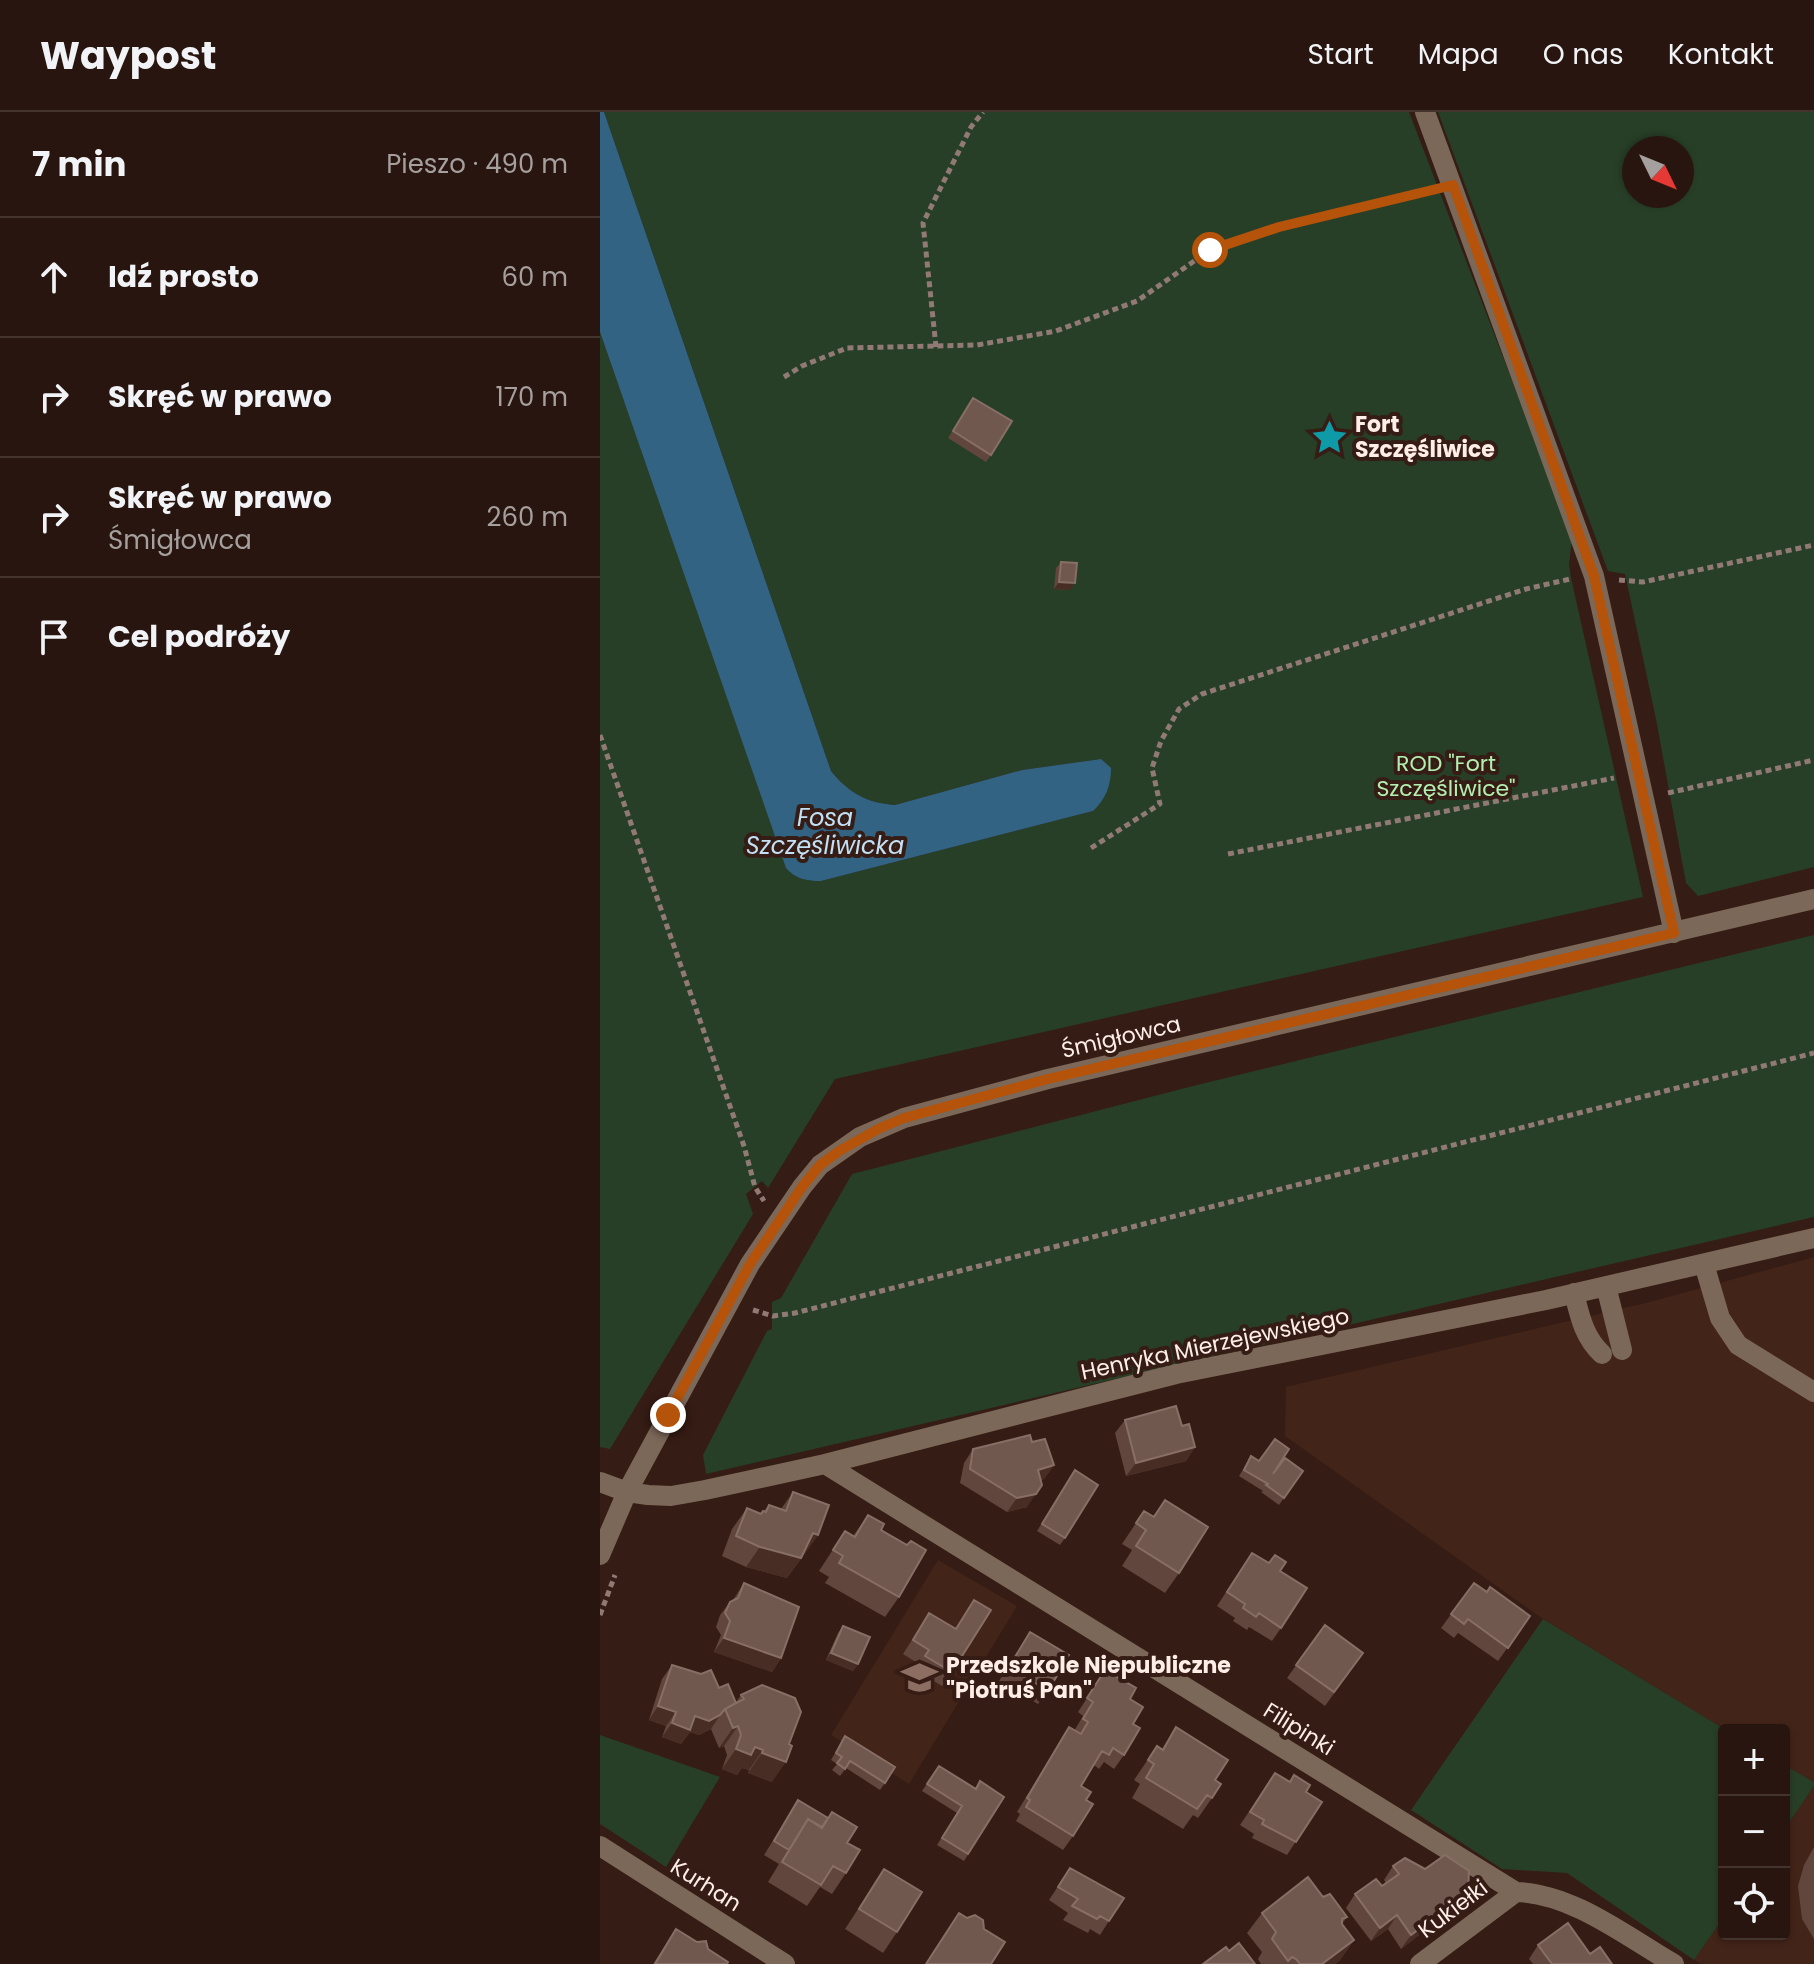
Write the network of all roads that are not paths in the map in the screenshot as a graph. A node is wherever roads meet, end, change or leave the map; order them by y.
1 (1425, 112) edge
2 (1814, 899) edge
3 (1674, 933) junction
4 (1814, 1238) edge
5 (1704, 1264) junction
6 (1606, 1286) junction
7 (1568, 1295) junction
8 (1814, 1392) edge
9 (825, 1464) junction
10 (600, 1482) edge
11 (627, 1492) junction
12 (600, 1555) edge
13 (600, 1846) edge
14 (1516, 1892) junction
15 (785, 1964) edge
16 (1420, 1964) edge
17 (1674, 1964) edge

1 - 3 street
2 - 3 street, Śmigłowca
3 - 11 street, Śmigłowca
4 - 5 street, Henryka Mierzejewskiego
5 - 6 street, Henryka Mierzejewskiego
5 - 8 street
6 - 7 street, Henryka Mierzejewskiego
6 - 7 street
7 - 9 street, Henryka Mierzejewskiego
9 - 11 street, Henryka Mierzejewskiego
9 - 14 street, Filipinki
10 - 11 street, Henryka Mierzejewskiego
11 - 12 street, Śmigłowca
13 - 15 street, Kurhan
14 - 16 street, Kukiełki
14 - 17 street, Filipinki

